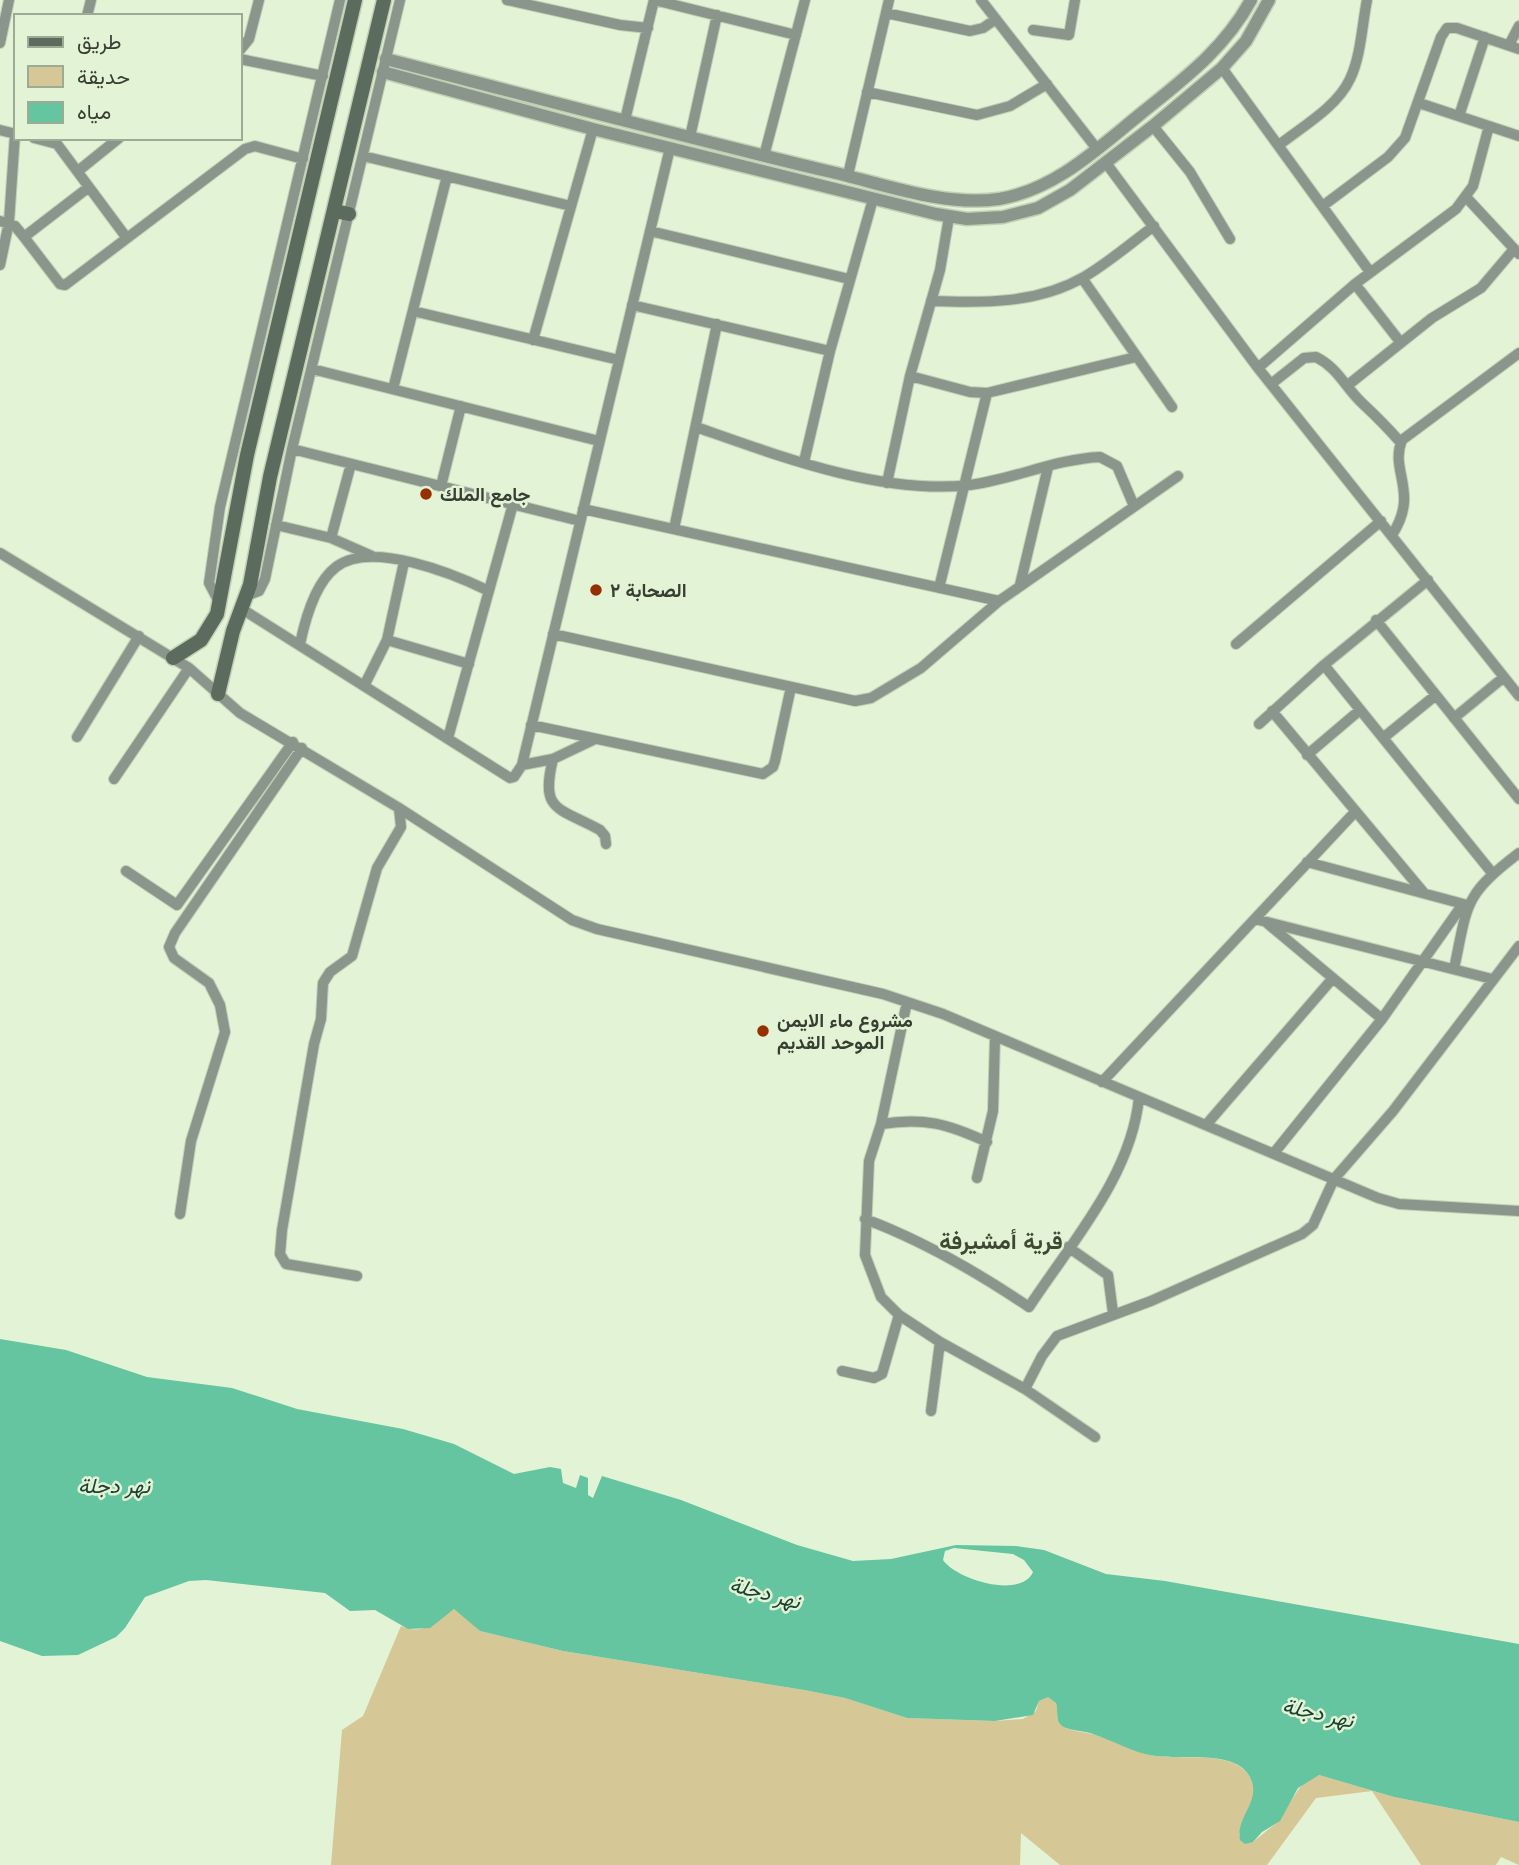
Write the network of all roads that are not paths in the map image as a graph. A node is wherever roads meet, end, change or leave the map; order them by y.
1 (9, 0) edge
2 (259, 0) edge
3 (340, 0) edge
4 (355, 0) edge
5 (384, 0) edge
6 (400, 0) edge
7 (506, 0) edge
8 (654, 0) edge
9 (805, 0) edge
10 (889, 0) edge
11 (981, 0) edge
12 (1075, 0) edge
13 (1251, 0) edge
14 (1269, 0) edge
15 (1367, 0) edge
16 (886, 13) junction
17 (717, 15) junction
18 (996, 19) junction
19 (1519, 26) edge
20 (648, 27) junction
21 (1032, 30) dead end
22 (796, 35) junction
23 (1485, 37) junction
24 (0, 43) edge
25 (242, 47) edge
26 (1514, 47) edge
27 (242, 59) edge
28 (386, 59) junction
29 (1222, 68) junction
30 (383, 72) junction
31 (323, 76) junction
32 (1047, 83) junction
33 (867, 92) junction
34 (1419, 103) junction
35 (1458, 116) junction
36 (625, 120) junction
37 (1153, 126) junction
38 (1489, 126) junction
39 (593, 129) junction
40 (1519, 135) edge
41 (691, 137) junction
42 (14, 140) edge
43 (116, 140) edge
44 (58, 141) edge
45 (1279, 145) junction
46 (670, 148) junction
47 (737, 149) junction
48 (1097, 149) junction
49 (363, 156) junction
50 (764, 156) junction
51 (303, 159) junction
52 (1106, 163) junction
53 (734, 164) junction
54 (1075, 166) junction
55 (78, 171) junction
56 (848, 175) junction
57 (447, 176) junction
58 (1085, 179) junction
59 (89, 187) junction
60 (1466, 197) junction
61 (873, 199) junction
62 (300, 204) junction
63 (1324, 205) junction
64 (571, 206) junction
65 (342, 213) junction
66 (948, 217) junction
67 (4, 221) edge
68 (1154, 226) junction
69 (650, 231) junction
70 (24, 237) junction
71 (126, 237) junction
72 (1230, 239) dead end
73 (1517, 251) edge
74 (0, 265) edge
75 (1370, 272) junction
76 (1082, 278) junction
77 (849, 279) junction
78 (1355, 284) junction
79 (931, 302) junction
80 (632, 305) junction
81 (413, 311) junction
82 (717, 324) junction
83 (533, 340) junction
84 (1401, 343) junction
85 (830, 351) junction
86 (1519, 353) edge
87 (1136, 357) junction
88 (619, 360) junction
89 (1258, 368) junction
90 (312, 369) junction
91 (910, 376) junction
92 (1271, 383) junction
93 (1348, 385) junction
94 (393, 389) junction
95 (987, 393) junction
96 (461, 406) junction
97 (1172, 407) dead end
98 (696, 427) junction
99 (599, 441) junction
100 (1401, 443) junction
101 (292, 449) junction
102 (804, 462) junction
103 (351, 464) junction
104 (1048, 467) junction
105 (1178, 476) dead end
106 (887, 483) junction
107 (963, 485) junction
108 (440, 486) junction
109 (513, 504) junction
110 (1134, 506) junction
111 (583, 509) junction
112 (580, 521) junction
113 (1381, 521) junction
114 (276, 525) junction
115 (674, 529) junction
116 (1392, 535) junction
117 (331, 538) junction
118 (0, 553) edge
119 (374, 557) junction
120 (404, 562) junction
121 (1428, 580) junction
122 (1020, 585) junction
123 (939, 588) junction
124 (489, 591) junction
125 (999, 601) junction
126 (244, 602) junction
127 (1376, 620) junction
128 (213, 624) junction
129 (233, 631) junction
130 (553, 634) junction
131 (139, 636) junction
132 (387, 640) junction
133 (300, 644) junction
134 (1236, 644) dead end
135 (173, 658) junction
136 (469, 664) junction
137 (1324, 665) junction
138 (189, 668) junction
139 (1504, 677) junction
140 (364, 686) junction
141 (791, 687) junction
142 (218, 694) junction
143 (1436, 695) junction
144 (1519, 696) edge
145 (1360, 710) junction
146 (1272, 711) junction
147 (1454, 718) junction
148 (1259, 724) dead end
149 (531, 725) junction
150 (77, 737) dead end
151 (448, 738) junction
152 (1382, 738) junction
153 (595, 739) junction
154 (297, 745) junction
155 (1307, 755) junction
156 (553, 759) junction
157 (522, 765) junction
158 (114, 779) dead end
159 (1519, 799) edge
160 (400, 808) junction
161 (1354, 813) junction
162 (606, 844) dead end
163 (1519, 853) edge
164 (1307, 862) junction
165 (126, 871) dead end
166 (1493, 874) junction
167 (1424, 893) junction
168 (1465, 904) junction
169 (1259, 919) junction
170 (1519, 946) edge
171 (1424, 961) junction
172 (1454, 969) junction
173 (1333, 978) junction
174 (1492, 979) junction
175 (907, 1002) junction
176 (1382, 1019) junction
177 (995, 1037) junction
178 (1102, 1082) junction
179 (1139, 1097) junction
180 (881, 1124) junction
181 (1206, 1125) junction
182 (987, 1142) junction
183 (1274, 1153) junction
184 (977, 1178) dead end
185 (1334, 1179) junction
186 (1519, 1211) edge
187 (180, 1214) dead end
188 (864, 1219) junction
189 (1068, 1247) junction
190 (357, 1276) dead end
191 (1113, 1313) junction
192 (899, 1314) junction
193 (940, 1342) junction
194 (842, 1371) dead end
195 (1025, 1389) junction
196 (931, 1411) dead end
197 (1095, 1437) dead end

1 - 24 street
2 - 25 street
3 - 31 street
4 - 62 main road
5 - 65 main road
6 - 28 street
7 - 20 street
8 - 17 street
8 - 20 street
9 - 22 street
10 - 16 street
11 - 18 street
12 - 21 street
13 - 48 street
14 - 29 street
15 - 45 street
16 - 18 street
16 - 33 street
17 - 22 street
17 - 41 street
18 - 32 street
19 - 26 street
20 - 36 street
22 - 50 street
23 - 26 street
23 - 34 street
23 - 35 street
27 - 31 street
28 - 30 street
28 - 36 street
29 - 37 street
29 - 45 street
30 - 39 street
30 - 49 street
31 - 51 street
32 - 33 street
32 - 48 street
33 - 56 street
34 - 35 street
34 - 63 street
35 - 38 street
36 - 41 street
37 - 52 street
37 - 72 street
38 - 40 street
38 - 60 street
39 - 46 street
39 - 64 street
41 - 47 street
42 - 67 street
43 - 55 street
44 - 55 street
45 - 63 street
46 - 53 street
46 - 69 street
47 - 50 street
47 - 53 street
48 - 54 street
49 - 57 street
49 - 65 street
50 - 56 street
51 - 62 street
51 - 71 street
52 - 58 street
52 - 68 street
53 - 61 street
54 - 56 street
54 - 58 street
55 - 59 street
57 - 64 street
57 - 81 street
58 - 66 street
59 - 70 street
59 - 71 street
60 - 73 street
60 - 75 street
61 - 66 street
61 - 77 street
62 - 128 main road
63 - 75 street
64 - 83 street
65 - 90 street
65 - 126 main road
66 - 79 street
67 - 70 street
67 - 74 street
68 - 76 street
68 - 89 street
69 - 77 street
69 - 80 street
70 - 71 street
73 - 84 street
75 - 78 street
76 - 79 street
76 - 87 street
77 - 85 street
78 - 84 street
78 - 89 street
79 - 91 street
80 - 82 street
80 - 88 street
81 - 83 street
81 - 94 street
82 - 85 street
82 - 98 street
83 - 88 street
84 - 93 street
85 - 102 street
86 - 100 street
87 - 95 street
87 - 97 street
88 - 99 street
89 - 92 street
90 - 94 street
90 - 101 street
91 - 95 street
91 - 106 street
92 - 93 street
92 - 113 street
93 - 100 street
94 - 96 street
95 - 107 street
96 - 99 street
96 - 108 street
98 - 102 street
98 - 115 street
99 - 111 street
100 - 116 street
101 - 103 street
101 - 114 street
102 - 106 street
103 - 108 street
103 - 117 street
104 - 107 street
104 - 110 street
104 - 122 street
105 - 110 street
106 - 107 street
107 - 123 street
108 - 109 street
109 - 112 street
109 - 124 street
110 - 122 street
111 - 112 street
111 - 115 street
112 - 130 street
113 - 116 street
113 - 134 street
114 - 117 street
114 - 126 street
115 - 123 street
116 - 121 street
117 - 119 street
118 - 131 street
119 - 120 street
119 - 133 street
120 - 124 street
120 - 132 street
121 - 127 street
121 - 139 street
122 - 125 street
123 - 125 street
124 - 136 street
125 - 141 street
126 - 129 main road
126 - 133 street
127 - 137 street
127 - 143 street
128 - 129 main road
128 - 135 main road
129 - 142 main road
130 - 141 street
130 - 149 street
131 - 135 street
131 - 150 street
132 - 136 street
132 - 140 street
133 - 140 street
135 - 138 street
136 - 151 street
137 - 145 street
137 - 146 street
138 - 142 street
138 - 158 street
139 - 144 street
139 - 147 street
140 - 151 street
141 - 153 street
142 - 154 street
143 - 147 street
143 - 152 street
145 - 152 street
145 - 155 street
146 - 148 street
146 - 155 street
147 - 159 street
149 - 153 street
149 - 157 street
151 - 157 street
152 - 166 street
153 - 156 street
154 - 160 street
154 - 165 street
154 - 187 street
155 - 161 street
156 - 157 street
156 - 162 street
160 - 175 street
160 - 190 street
161 - 164 street
161 - 167 street
163 - 166 street
164 - 167 street
164 - 169 street
166 - 168 street
167 - 168 street
168 - 171 street
168 - 172 street
169 - 171 street
169 - 173 street
169 - 178 street
170 - 174 street
171 - 172 street
171 - 176 street
172 - 174 street
173 - 176 street
173 - 181 street
174 - 185 street
175 - 177 street
175 - 180 street
176 - 183 street
177 - 178 street
177 - 182 street
178 - 179 street
179 - 181 street
179 - 189 street
180 - 182 street
180 - 188 street
181 - 183 street
182 - 184 street
183 - 185 street
185 - 186 street
185 - 191 street
188 - 189 street
188 - 192 street
189 - 191 street
191 - 195 street
192 - 193 street
192 - 194 street
193 - 195 street
193 - 196 street
195 - 197 street

